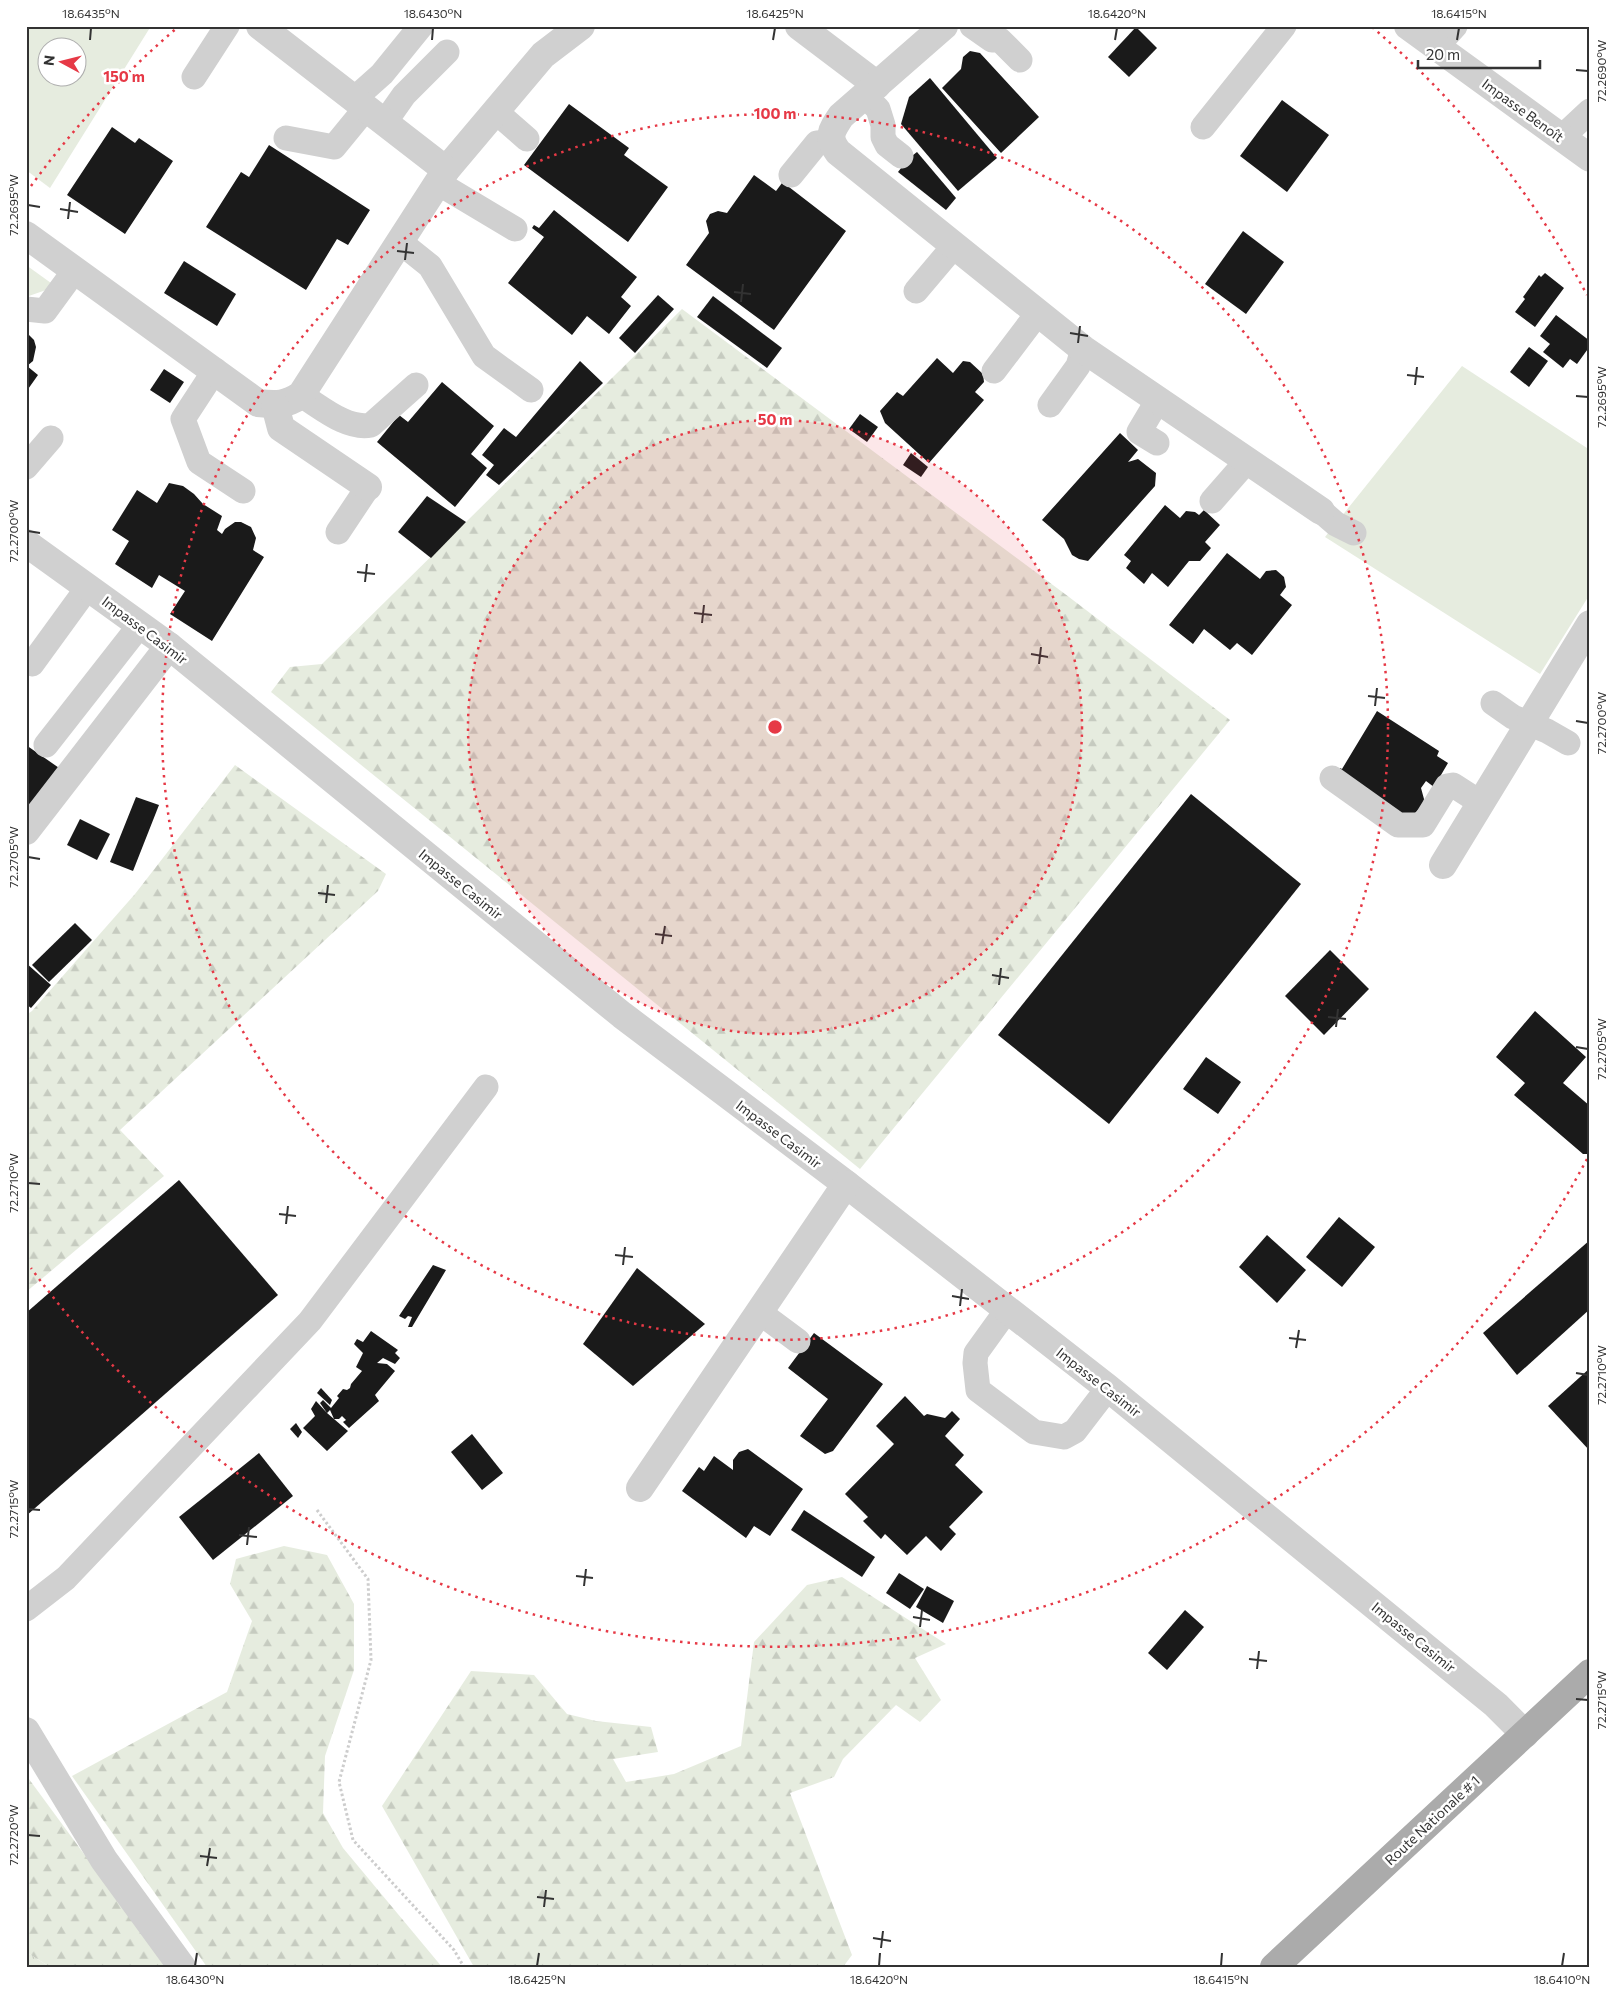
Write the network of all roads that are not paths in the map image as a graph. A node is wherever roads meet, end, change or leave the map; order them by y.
1 (227, 26) edge
2 (260, 26) edge
3 (421, 26) edge
4 (580, 26) edge
5 (799, 26) edge
6 (944, 26) edge
7 (972, 26) edge
8 (1284, 26) edge
9 (1408, 26) edge
10 (1455, 26) edge
11 (1436, 47) junction
12 (447, 52) dead end
13 (1020, 60) dead end
14 (194, 77) dead end
15 (871, 90) junction
16 (368, 110) junction
17 (495, 111) junction
18 (1590, 112) edge
19 (1203, 127) dead end
20 (286, 138) dead end
21 (1561, 138) junction
22 (527, 139) dead end
23 (831, 142) junction
24 (901, 156) dead end
25 (1590, 158) edge
26 (791, 175) dead end
27 (442, 176) junction
28 (515, 229) dead end
29 (26, 235) edge
30 (400, 242) junction
31 (954, 246) junction
32 (74, 270) junction
33 (916, 291) dead end
34 (26, 309) edge
35 (1038, 313) junction
36 (1084, 349) junction
37 (215, 370) junction
38 (994, 371) dead end
39 (416, 385) dead end
40 (531, 390) dead end
41 (301, 395) junction
42 (1158, 400) junction
43 (275, 404) junction
44 (1050, 405) dead end
45 (51, 438) dead end
46 (1157, 443) dead end
47 (1248, 461) junction
48 (26, 467) edge
49 (368, 487) joint
50 (243, 491) dead end
51 (1212, 501) dead end
52 (1321, 511) joint
53 (338, 532) dead end
54 (1354, 533) dead end
55 (26, 543) edge
56 (88, 587) junction
57 (1590, 624) edge
58 (140, 625) junction
59 (168, 646) junction
60 (32, 664) dead end
61 (1493, 703) dead end
62 (1529, 723) junction
63 (1568, 743) dead end
64 (46, 745) dead end
65 (1332, 778) dead end
66 (1481, 803) junction
67 (26, 831) edge
68 (1443, 865) dead end
69 (486, 1087) dead end
70 (846, 1184) junction
71 (1007, 1310) junction
72 (759, 1312) junction
73 (798, 1341) dead end
74 (1108, 1388) junction
75 (640, 1488) dead end
76 (26, 1609) edge
77 (1590, 1673) edge
78 (26, 1730) edge
79 (1524, 1734) junction
80 (182, 1967) edge
81 (1274, 1967) edge

1 - 14 lane
2 - 16 street
3 - 16 lane
4 - 17 street
5 - 15 street
6 - 15 street
7 - 13 lane
8 - 19 lane
9 - 11 street, Impasse Benoît
10 - 11 lane
11 - 21 street, Impasse Benoît
12 - 16 lane
15 - 23 street
15 - 24 lane
16 - 20 lane
16 - 27 street
17 - 22 lane
17 - 27 street
18 - 21 lane
21 - 25 street, Impasse Benoît
23 - 26 lane
23 - 31 street
27 - 28 lane
27 - 30 street
29 - 32 street
30 - 40 lane
30 - 41 street
31 - 33 lane
31 - 35 street
32 - 34 lane
32 - 37 street
35 - 36 street
35 - 38 lane
36 - 42 street
36 - 44 lane
37 - 43 street
37 - 50 lane
39 - 41 lane
41 - 43 street
42 - 46 lane
42 - 47 street
43 - 49 street
45 - 48 lane
47 - 51 lane
47 - 52 street
49 - 53 lane
52 - 54 lane
55 - 56 street, Impasse Casimir
56 - 58 street, Impasse Casimir
56 - 60 lane
57 - 62 street
58 - 59 street, Impasse Casimir
58 - 64 lane
59 - 67 street
59 - 70 street, Impasse Casimir
61 - 62 lane
62 - 63 lane
62 - 66 street
65 - 66 lane
66 - 68 street
69 - 76 lane
70 - 71 street, Impasse Casimir
70 - 72 street
71 - 74 street, Impasse Casimir
71 - 74 lane
72 - 73 lane
72 - 75 street
74 - 79 street, Impasse Casimir
77 - 79 main road, Route Nationale # 1
78 - 80 street
79 - 81 main road, Route Nationale # 1

